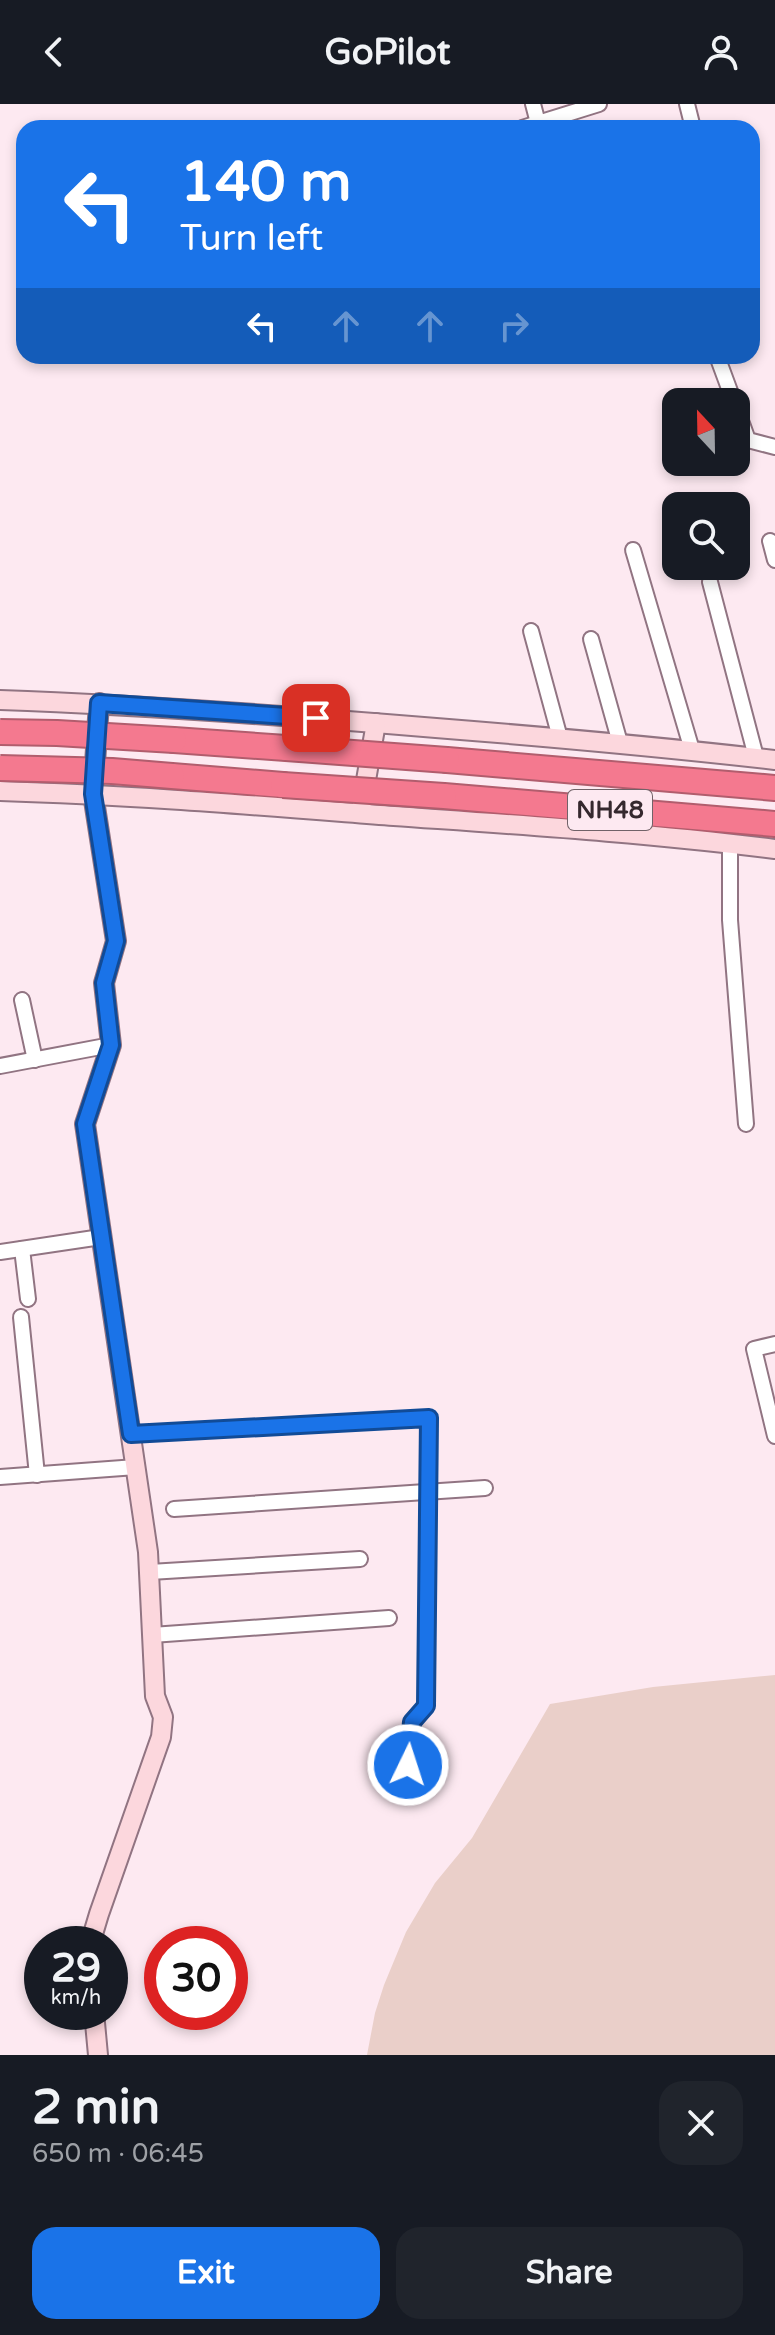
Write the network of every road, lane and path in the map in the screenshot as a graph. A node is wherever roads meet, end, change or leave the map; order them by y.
1 (599, 104) edge
2 (548, 120) edge
3 (720, 364) edge
4 (729, 388) edge
5 (750, 441) edge
6 (775, 447) edge
7 (770, 541) dead end
8 (633, 550) dead end
9 (775, 560) edge
10 (710, 582) dead end
11 (531, 631) dead end
12 (591, 639) dead end
13 (0, 700) edge
14 (99, 703) junction
15 (376, 723) junction
16 (0, 732) edge
17 (560, 738) junction
18 (620, 743) junction
19 (692, 750) junction
20 (766, 758) edge
21 (0, 768) edge
22 (775, 788) edge
23 (0, 791) edge
24 (93, 794) junction
25 (361, 814) junction
26 (775, 824) edge
27 (730, 843) junction
28 (775, 849) edge
29 (22, 1000) dead end
30 (111, 1045) junction
31 (35, 1060) junction
32 (0, 1066) edge
33 (746, 1124) dead end
34 (101, 1237) junction
35 (22, 1249) junction
36 (0, 1252) edge
37 (28, 1299) dead end
38 (21, 1317) dead end
39 (775, 1344) edge
40 (131, 1434) junction
41 (775, 1436) edge
42 (136, 1467) junction
43 (37, 1475) junction
44 (0, 1477) edge
45 (485, 1488) dead end
46 (427, 1491) junction
47 (174, 1509) dead end
48 (360, 1559) dead end
49 (150, 1572) junction
50 (389, 1618) dead end
51 (152, 1635) junction
52 (408, 1765) dead end
53 (95, 1926) edge
54 (96, 2030) edge
55 (98, 2055) edge

1 - 2 street
3 - 4 street
5 - 6 street
7 - 9 street
8 - 19 street
10 - 20 street
11 - 17 street
12 - 18 street
13 - 14 street
14 - 15 street
14 - 24 street
15 - 17 street
15 - 25 street
16 - 22 highway, NH48, bridge
17 - 18 street
18 - 19 street
19 - 20 street
21 - 26 highway, NH48, bridge
23 - 24 street
24 - 25 street
24 - 30 street
25 - 27 street
27 - 28 street
27 - 33 street
29 - 31 street
30 - 31 street
30 - 34 street
31 - 32 street
34 - 35 street
34 - 40 street
35 - 36 street
35 - 37 street
38 - 43 street
39 - 41 street
40 - 42 street
40 - 46 street
42 - 43 street
42 - 49 street
43 - 44 street
45 - 46 street
46 - 47 street
46 - 52 street
48 - 49 street
49 - 51 street
50 - 51 street
51 - 53 street
54 - 55 street

